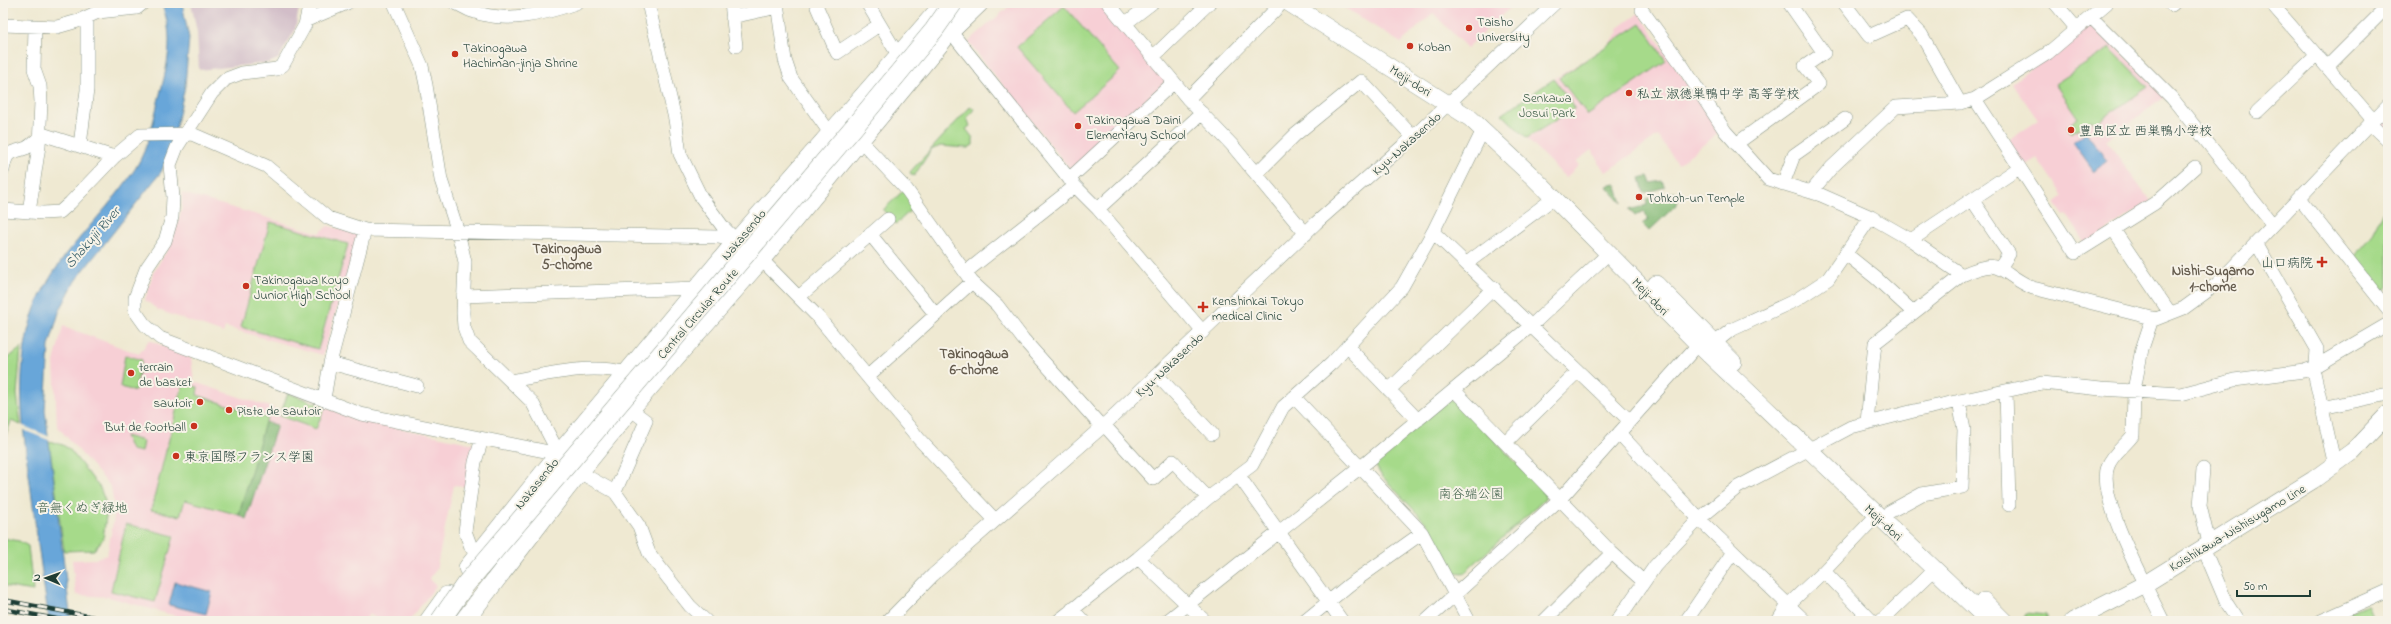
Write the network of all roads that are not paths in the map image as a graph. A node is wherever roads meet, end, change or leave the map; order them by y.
1 (143, 3) edge
2 (310, 3) edge
3 (347, 3) edge
4 (394, 3) edge
5 (576, 3) edge
6 (648, 3) edge
7 (731, 3) edge
8 (866, 3) edge
9 (945, 3) edge
10 (953, 3) edge
11 (956, 3) edge
12 (979, 3) edge
13 (1108, 3) edge
14 (1152, 3) edge
15 (1209, 3) edge
16 (1282, 3) edge
17 (1289, 3) edge
18 (1308, 3) edge
19 (1555, 3) edge
20 (1789, 3) edge
21 (1844, 3) edge
22 (2055, 3) edge
23 (2107, 3) edge
24 (2170, 3) edge
25 (2174, 3) edge
26 (2271, 3) edge
27 (462, 4) edge
28 (778, 5) edge
29 (2388, 6) edge
30 (817, 7) dead end
31 (519, 9) edge
32 (1642, 10) dead end
33 (87, 17) junction
34 (732, 17) junction
35 (2091, 17) junction
36 (307, 20) junction
37 (1126, 24) junction
38 (3, 25) edge
39 (879, 25) junction
40 (35, 27) junction
41 (2077, 29) junction
42 (950, 31) junction
43 (736, 46) dead end
44 (898, 55) junction
45 (2317, 55) junction
46 (1153, 57) junction
47 (2327, 67) junction
48 (1174, 82) junction
49 (1188, 99) junction
50 (1975, 99) junction
51 (1452, 100) junction
52 (1960, 103) junction
53 (2388, 105) edge
54 (1202, 112) junction
55 (2257, 112) dead end
56 (1845, 119) dead end
57 (2372, 122) junction
58 (1483, 130) junction
59 (830, 133) junction
60 (182, 134) junction
61 (40, 136) junction
62 (1413, 137) junction
63 (860, 140) junction
64 (2388, 141) edge
65 (1736, 144) junction
66 (80, 145) junction
67 (114, 157) junction
68 (2195, 167) dead end
69 (2019, 168) junction
70 (3, 170) edge
71 (1256, 173) junction
72 (1072, 183) junction
73 (1783, 184) junction
74 (1811, 192) junction
75 (1554, 198) junction
76 (2299, 198) junction
77 (1973, 201) junction
78 (1098, 209) junction
79 (3, 210) edge
80 (29, 212) junction
81 (1871, 217) junction
82 (888, 219) dead end
83 (2273, 225) junction
84 (2113, 229) junction
85 (366, 230) junction
86 (458, 232) junction
87 (1433, 232) junction
88 (870, 234) junction
89 (1306, 234) junction
90 (1912, 240) junction
91 (737, 241) junction
92 (2256, 244) junction
93 (1608, 253) junction
94 (1846, 254) junction
95 (761, 259) junction
96 (1467, 263) junction
97 (2000, 268) junction
98 (1962, 275) junction
99 (969, 277) junction
100 (698, 288) junction
101 (1494, 288) junction
102 (464, 296) junction
103 (800, 296) junction
104 (2388, 310) edge
105 (1912, 312) junction
106 (2170, 313) junction
107 (936, 315) junction
108 (2152, 319) junction
109 (2388, 324) edge
110 (1532, 325) junction
111 (1203, 332) junction
112 (1706, 343) junction
113 (1347, 346) junction
114 (330, 363) junction
115 (2315, 367) junction
116 (1578, 371) junction
117 (627, 373) junction
118 (1157, 375) junction
119 (868, 376) junction
120 (511, 381) junction
121 (417, 386) dead end
122 (1389, 390) junction
123 (1454, 390) junction
124 (2134, 390) junction
125 (2006, 391) junction
126 (2388, 394) edge
127 (1294, 397) junction
128 (324, 399) junction
129 (1959, 401) junction
130 (2322, 408) junction
131 (630, 409) junction
132 (2388, 414) edge
133 (1418, 420) junction
134 (1629, 420) junction
135 (1867, 422) junction
136 (1103, 426) junction
137 (1619, 433) junction
138 (1212, 434) dead end
139 (482, 439) junction
140 (1506, 442) junction
141 (1813, 447) junction
142 (559, 454) junction
143 (2335, 466) junction
144 (1361, 467) junction
145 (2203, 469) dead end
146 (579, 472) junction
147 (1239, 476) junction
148 (615, 492) junction
149 (1208, 498) junction
150 (1561, 498) junction
151 (554, 504) junction
152 (2009, 505) dead end
153 (1883, 513) junction
154 (1699, 519) junction
155 (995, 520) junction
156 (1278, 532) junction
157 (1422, 533) junction
158 (2206, 545) junction
159 (1733, 552) junction
160 (1612, 553) junction
161 (478, 556) junction
162 (1138, 558) junction
163 (1935, 569) junction
164 (1824, 571) junction
165 (1644, 582) junction
166 (2145, 584) junction
167 (2388, 591) edge
168 (1455, 595) junction
169 (1328, 601) junction
170 (1189, 604) junction
171 (1788, 605) junction
172 (1072, 609) junction
173 (1986, 620) edge
174 (429, 621) edge
175 (440, 621) edge
176 (447, 621) edge
177 (464, 621) edge
178 (706, 621) edge
179 (888, 621) edge
180 (1058, 621) edge
181 (1083, 621) edge
182 (1167, 621) edge
183 (1205, 621) edge
184 (1305, 621) edge
185 (1342, 621) edge
186 (1426, 621) edge
187 (1469, 621) edge
188 (1544, 621) edge
189 (1617, 621) edge
190 (1686, 621) edge
191 (1778, 621) edge
192 (1805, 621) edge
193 (1872, 621) edge
194 (1881, 621) edge
195 (2004, 621) edge
196 (2073, 621) edge
197 (2163, 621) edge
198 (2238, 621) edge
199 (2321, 621) edge

1 - 33 street
2 - 36 street
3 - 36 street
4 - 86 street
5 - 31 street
6 - 91 street
7 - 34 street
8 - 39 street
9 - 44 highway, Nakasendo
10 - 175 highway, Central Circular Route, bridge
11 - 176 highway, Central Circular Route, bridge
12 - 42 highway, Nakasendo
13 - 37 street
14 - 37 street
15 - 46 street
16 - 49 street
17 - 51 main road, Meiji-dori
18 - 51 main road, Meiji-dori
19 - 51 street, Kyu-Nakasendo
20 - 65 street
21 - 52 street
22 - 41 street
23 - 35 street
24 - 25 street
26 - 45 street
27 - 31 street
28 - 34 street
28 - 59 street
29 - 47 street
30 - 39 street
32 - 65 street
33 - 40 street
33 - 66 street
34 - 43 street
35 - 41 street
35 - 83 street
36 - 60 street
37 - 46 street
38 - 40 street
39 - 44 street
40 - 61 street
41 - 50 street
42 - 63 highway, Nakasendo
42 - 72 street
44 - 59 highway, Nakasendo
45 - 47 street
45 - 55 street
46 - 48 street
47 - 57 street
48 - 49 street
48 - 72 street
49 - 54 street
50 - 52 street
50 - 69 street
51 - 58 main road, Meiji-dori
51 - 62 street, Kyu-Nakasendo
51 - 112 main road, Meiji-dori
52 - 74 street
53 - 57 street
54 - 71 street
54 - 78 street
56 - 73 street
57 - 64 street
57 - 76 street
58 - 75 main road, Meiji-dori
58 - 87 street
59 - 91 highway, Nakasendo
60 - 67 street
60 - 85 street
60 - 128 street
61 - 66 street
61 - 70 street
61 - 80 street
62 - 71 street
62 - 89 street, Kyu-Nakasendo
63 - 95 highway, Nakasendo
63 - 99 street
65 - 73 street
66 - 67 street
67 - 80 street
68 - 84 street
69 - 77 street
69 - 84 street
71 - 89 street
72 - 78 street
72 - 99 street
73 - 74 street
74 - 81 street
75 - 93 main road, Meiji-dori
75 - 96 street
76 - 83 street
76 - 104 street
77 - 90 street
77 - 97 street
78 - 111 street
79 - 80 street
81 - 90 street
81 - 94 street
82 - 88 street
83 - 92 street
84 - 106 street
85 - 86 street
85 - 114 street
86 - 91 street
86 - 102 street
87 - 96 street
87 - 113 street
88 - 103 street
88 - 107 street
89 - 111 street, Kyu-Nakasendo
90 - 98 street
91 - 100 highway, Nakasendo
92 - 106 street
92 - 115 street
93 - 110 street
93 - 112 main road, Meiji-dori
94 - 105 street
94 - 112 street
95 - 103 street
95 - 131 highway, Nakasendo
96 - 101 street
97 - 98 street
97 - 108 street
98 - 105 street
99 - 107 street
99 - 136 street
100 - 102 street
100 - 117 highway, Nakasendo
101 - 110 street
101 - 122 street
102 - 120 street
103 - 119 street
105 - 135 street
106 - 108 street
107 - 119 street
108 - 124 street
109 - 115 street
110 - 116 street
110 - 123 street
111 - 118 street, Kyu-Nakasendo
112 - 134 street
112 - 141 main road, Meiji-dori
113 - 122 street
113 - 127 street
114 - 121 street
114 - 128 street
115 - 124 street
115 - 130 street
116 - 134 street
116 - 140 street
117 - 120 street
117 - 142 highway, Nakasendo
118 - 136 street, Kyu-Nakasendo
118 - 138 street
119 - 155 street
120 - 142 street
122 - 133 street
123 - 133 street
123 - 140 street
124 - 125 street
124 - 166 street
125 - 129 street
125 - 152 street
126 - 130 street
127 - 144 street
127 - 147 street
128 - 139 street
129 - 135 street
129 - 153 street
130 - 143 street
131 - 146 highway, Nakasendo
131 - 148 street
132 - 143 main road, Koishikawa-Nishisugamo Line
133 - 144 street
134 - 137 street
135 - 141 street
136 - 149 street
136 - 155 street, Kyu-Nakasendo
137 - 150 street
137 - 154 street
139 - 142 street
139 - 161 street
140 - 150 street
141 - 153 main road, Meiji-dori
141 - 154 street
142 - 146 street
142 - 161 highway, Nakasendo
143 - 158 main road, Koishikawa-Nishisugamo Line
144 - 156 street
144 - 157 street
145 - 158 street
146 - 148 street
146 - 151 highway, Nakasendo
147 - 149 street
147 - 156 street
148 - 178 street
149 - 162 street
150 - 160 street
150 - 168 street
151 - 176 highway
151 - 177 highway, Nakasendo
153 - 163 main road, Meiji-dori
153 - 164 street
153 - 195 main road, Meiji-dori
154 - 159 street
154 - 165 street
155 - 179 street, Kyu-Nakasendo
156 - 169 street
156 - 170 street
157 - 168 street
157 - 169 street
158 - 166 main road, Koishikawa-Nishisugamo Line
158 - 198 street
159 - 171 street
159 - 190 street
160 - 165 street
160 - 188 street
161 - 174 highway, Nakasendo
162 - 170 street
162 - 172 street
163 - 173 main road, Meiji-dori
163 - 194 street
164 - 171 street
164 - 193 street
165 - 189 street
166 - 196 main road, Koishikawa-Nishisugamo Line
166 - 197 street
167 - 199 street
168 - 186 street
168 - 187 street
169 - 184 street
169 - 185 street
170 - 182 street
170 - 183 street
171 - 191 street
171 - 192 street
172 - 180 street
172 - 181 street

